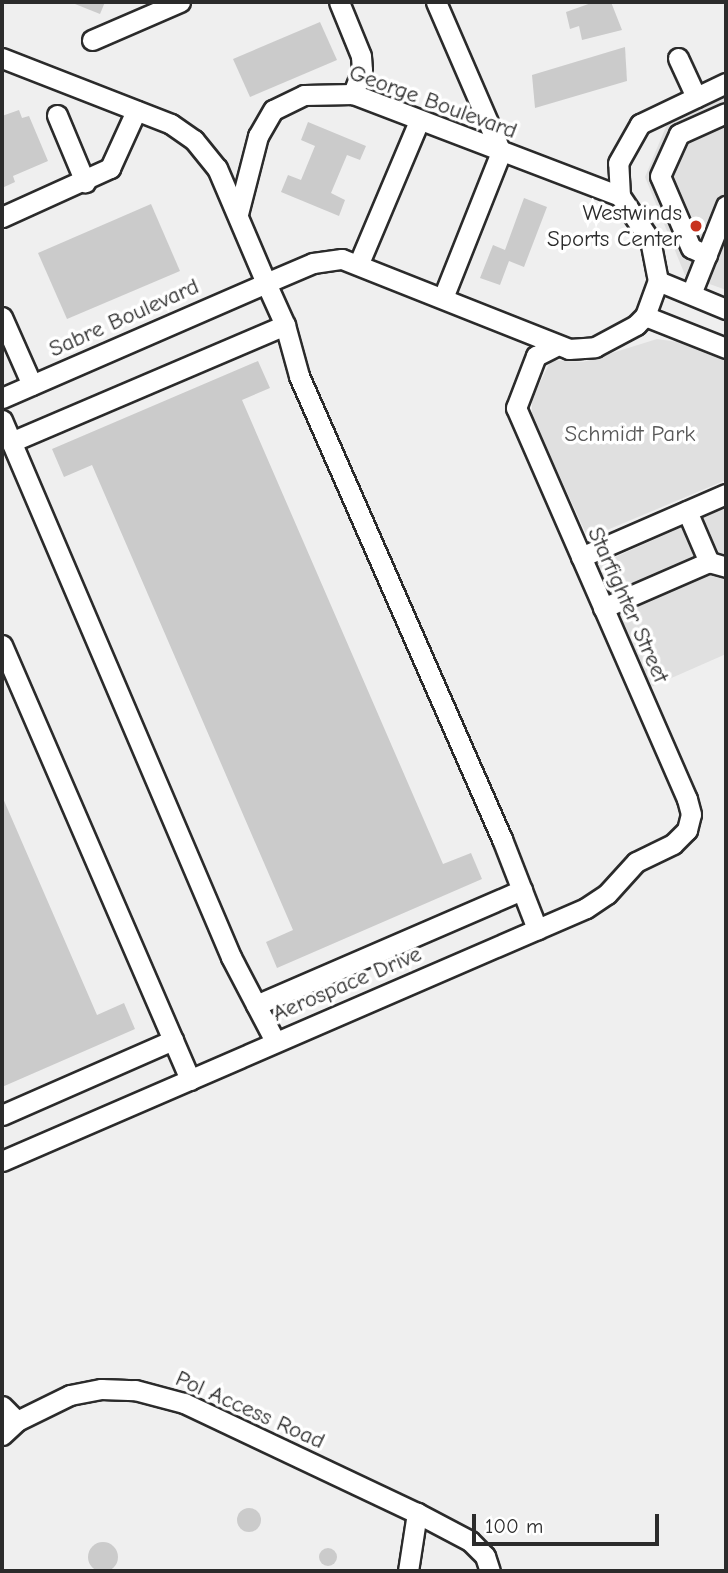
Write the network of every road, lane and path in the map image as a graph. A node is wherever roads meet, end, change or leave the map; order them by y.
1 (180, 2) edge
2 (339, 2) edge
3 (436, 2) edge
4 (92, 40) dead end
5 (2, 58) edge
6 (678, 58) dead end
7 (726, 84) edge
8 (353, 94) junction
9 (696, 97) junction
10 (136, 111) junction
11 (726, 113) edge
12 (57, 115) dead end
13 (419, 121) junction
14 (501, 152) junction
15 (85, 182) junction
16 (620, 196) junction
17 (726, 206) edge
18 (238, 215) junction
19 (2, 218) edge
20 (654, 251) junction
21 (707, 255) junction
22 (359, 264) junction
23 (658, 281) junction
24 (266, 283) junction
25 (691, 294) junction
26 (443, 298) junction
27 (726, 309) edge
28 (645, 316) junction
29 (2, 317) edge
30 (285, 325) junction
31 (680, 330) junction
32 (617, 338) junction
33 (554, 347) junction
34 (726, 348) edge
35 (32, 385) junction
36 (2, 398) edge
37 (2, 420) edge
38 (11, 442) junction
39 (726, 494) edge
40 (687, 511) junction
41 (581, 557) junction
42 (718, 564) edge
43 (603, 608) junction
44 (2, 645) edge
45 (690, 822) joint
46 (522, 890) junction
47 (537, 929) junction
48 (256, 1005) junction
49 (173, 1040) junction
50 (275, 1041) junction
51 (190, 1080) junction
52 (2, 1115) edge
53 (2, 1161) edge
54 (2, 1406) edge
55 (17, 1421) junction
56 (2, 1435) edge
57 (408, 1509) junction
58 (475, 1545) junction
59 (408, 1571) edge
60 (477, 1571) edge
61 (490, 1571) edge

1 - 4 street
2 - 8 street
3 - 14 street
5 - 10 street
6 - 9 street
7 - 9 street
8 - 13 street, George Boulevard
8 - 18 street, George Boulevard
9 - 16 street
10 - 15 street
10 - 18 street
11 - 21 street
12 - 15 street
13 - 14 street, George Boulevard
13 - 22 street
14 - 16 street, George Boulevard
14 - 26 street
15 - 19 street
16 - 20 street
17 - 21 street
18 - 24 street
20 - 23 street
20 - 25 street
21 - 25 street
22 - 24 street
22 - 26 street
23 - 25 street
23 - 28 street
24 - 30 street
24 - 35 street, Sabre Boulevard
25 - 27 street
26 - 33 street
28 - 31 street
28 - 32 street
29 - 35 street
30 - 38 street
30 - 46 street
31 - 32 street
31 - 34 street
32 - 33 street
33 - 41 street, Starfighter Street
35 - 36 street, Sabre Boulevard
37 - 38 street
38 - 48 street
39 - 40 street
40 - 41 street
40 - 42 street
41 - 43 street, Starfighter Street
42 - 43 street
43 - 45 street, Starfighter Street
44 - 49 street
45 - 47 street, Aerospace Drive
46 - 47 street
46 - 48 street
47 - 50 street, Aerospace Drive
48 - 50 street
49 - 51 street
49 - 52 street
50 - 51 street, Aerospace Drive
51 - 53 street, Aerospace Drive
54 - 55 street
55 - 56 street, Pol Access Road
55 - 57 street, Pol Access Road
57 - 58 street, Pol Access Road
57 - 59 street
58 - 60 street
58 - 61 street

